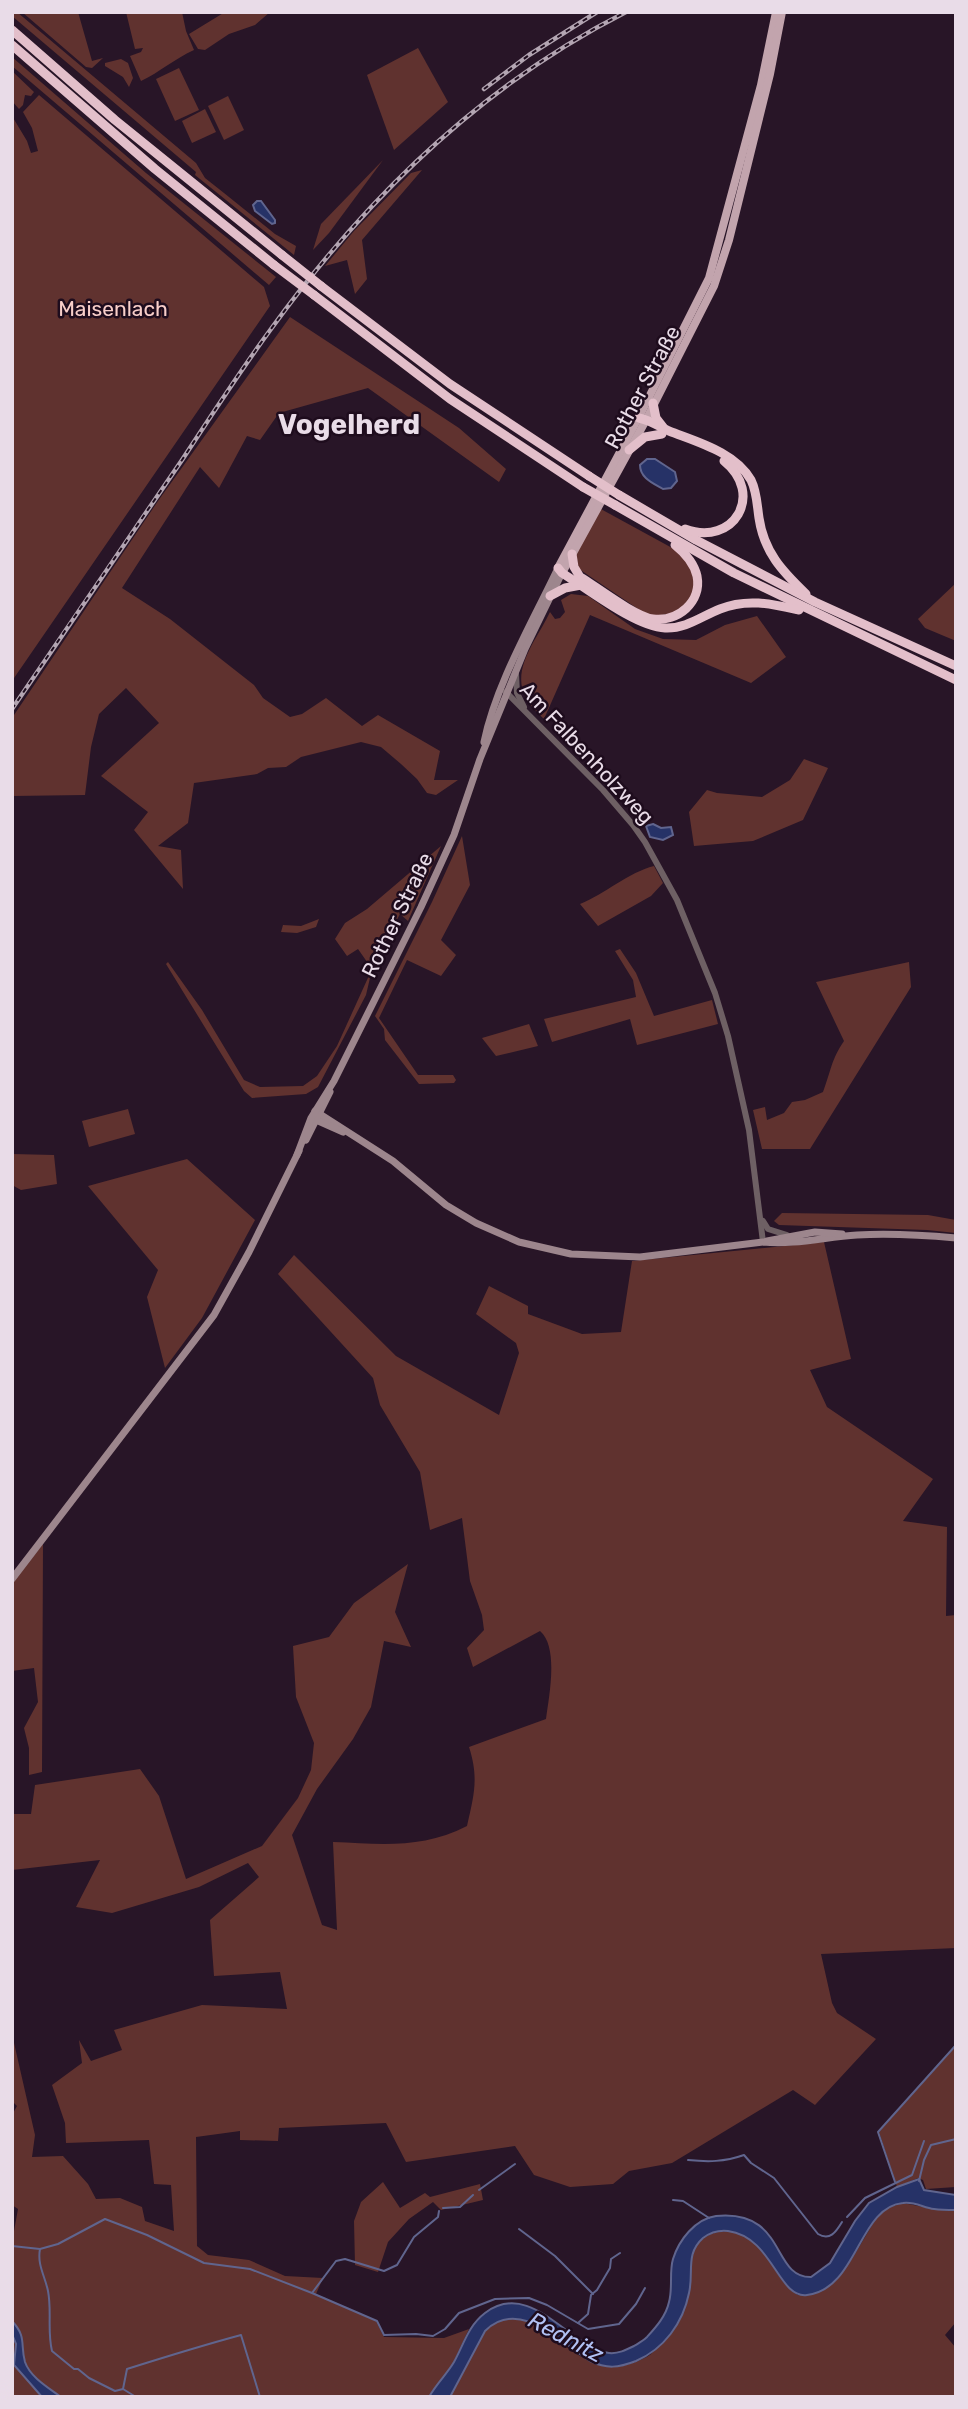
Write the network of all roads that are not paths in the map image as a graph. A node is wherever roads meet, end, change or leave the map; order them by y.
1 (776, 12) edge
2 (782, 12) edge
3 (12, 30) edge
4 (12, 45) edge
5 (653, 403) junction
6 (643, 420) junction
7 (663, 431) junction
8 (629, 450) junction
9 (664, 521) junction
10 (663, 534) junction
11 (572, 554) junction
12 (562, 570) junction
13 (581, 581) junction
14 (550, 596) junction
15 (815, 602) junction
16 (814, 613) junction
17 (956, 666) edge
18 (516, 672) junction
19 (956, 680) edge
20 (505, 691) junction
21 (531, 718) junction
22 (316, 1116) junction
23 (759, 1210) junction
24 (787, 1235) junction
25 (856, 1235) junction
26 (956, 1238) edge
27 (763, 1242) junction
28 (12, 1579) edge

1 - 6 main road, Rother Straße
2 - 5 main road, Rother Straße
3 - 9 highway, bridge
4 - 10 highway, bridge
5 - 6 main road, Rother Straße
5 - 7 highway
6 - 7 highway
6 - 8 main road, Rother Straße
6 - 12 main road, Rother Straße
7 - 8 highway
7 - 9 highway
7 - 15 highway
8 - 11 main road, Rother Straße
9 - 15 highway
10 - 13 highway
10 - 16 highway
11 - 12 main road, Rother Straße
11 - 13 highway
12 - 13 highway
12 - 14 main road, Rother Straße
12 - 20 main road, Rother Straße
13 - 14 highway
13 - 16 highway
14 - 18 main road, Rother Straße
15 - 17 highway
16 - 19 highway
18 - 20 main road, Rother Straße
18 - 21 street
20 - 21 street, Am Falbenholzweg
20 - 22 main road, Rother Straße
21 - 23 street, Am Falbenholzweg
22 - 27 main road
22 - 28 main road, Rother Straße
23 - 24 street
23 - 27 street, Am Falbenholzweg
24 - 25 main road
24 - 27 main road
25 - 26 main road
25 - 27 main road

